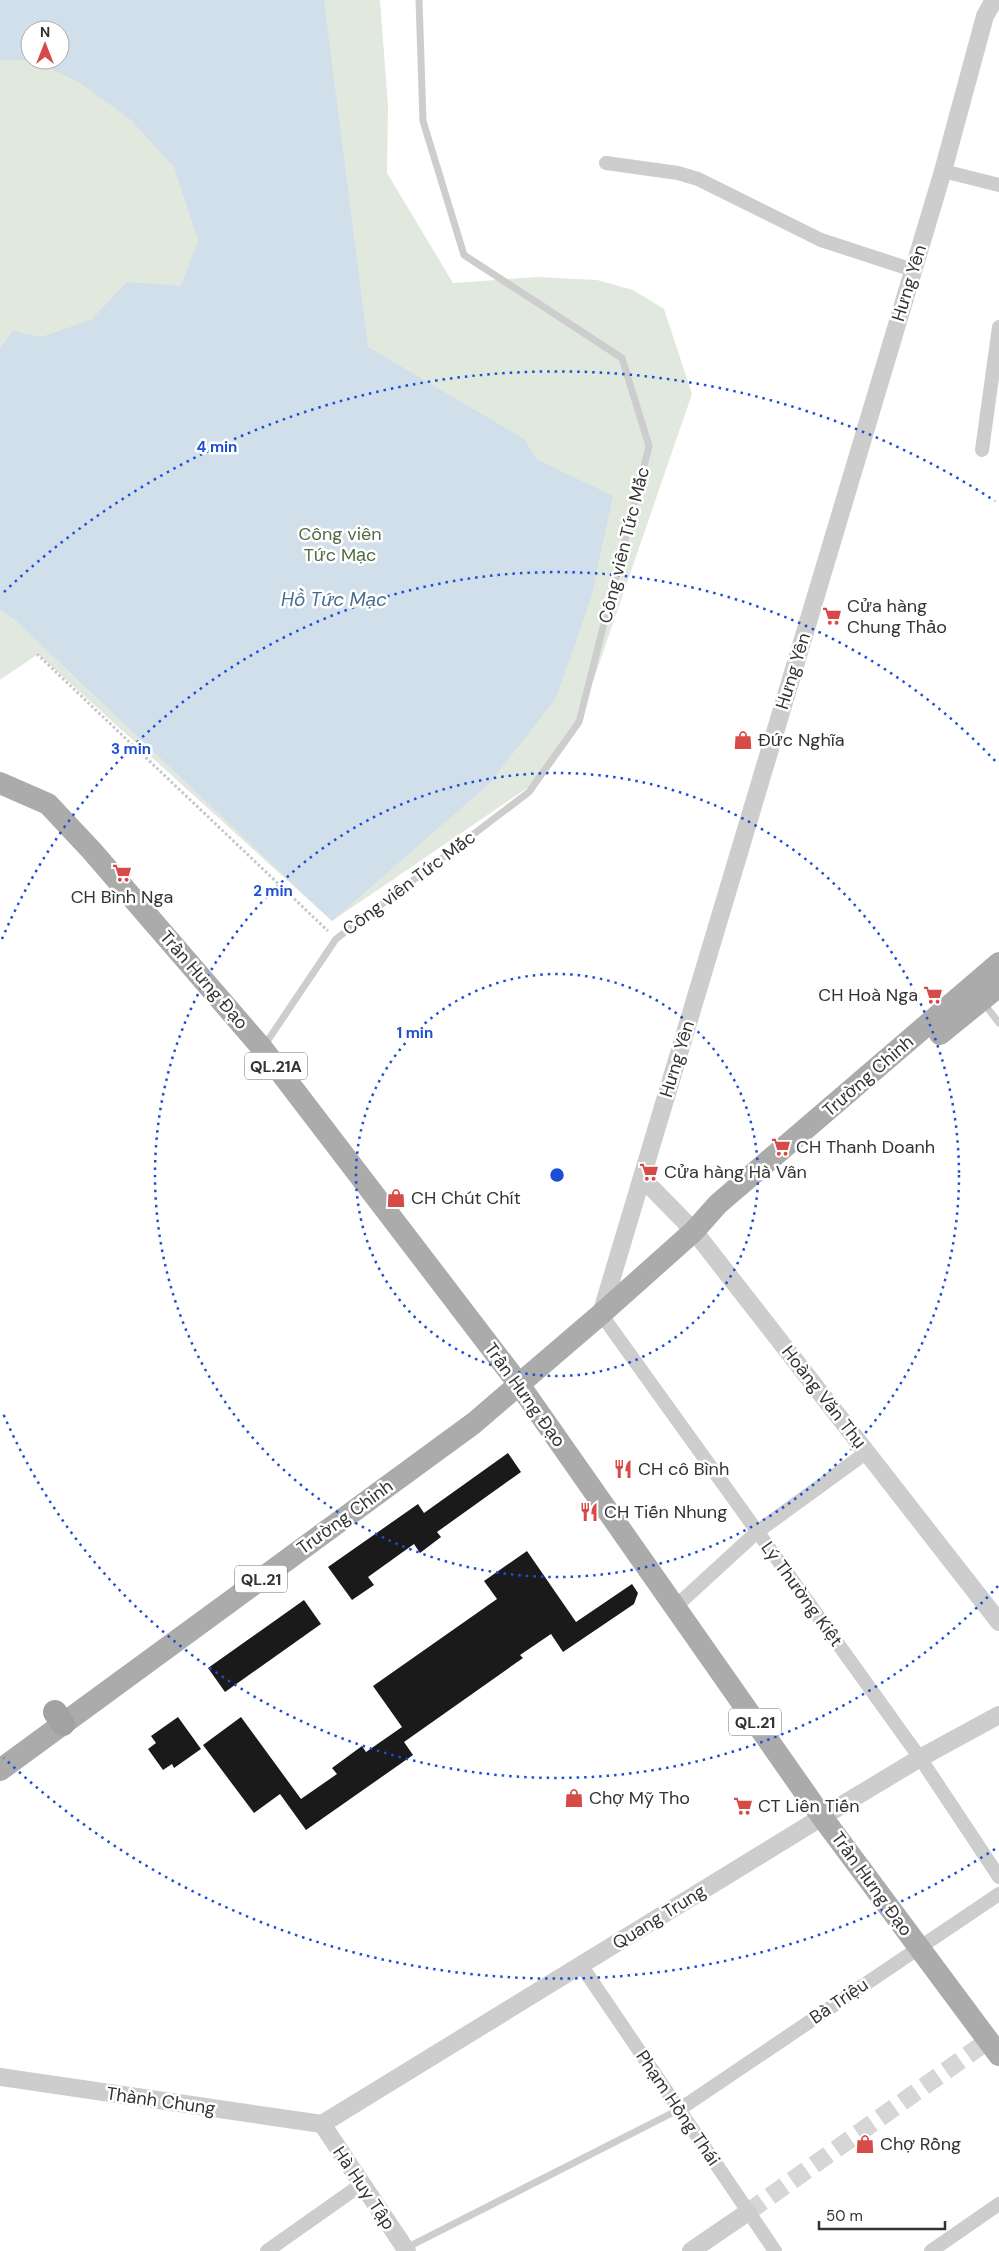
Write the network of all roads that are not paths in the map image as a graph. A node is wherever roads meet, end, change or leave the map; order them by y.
1 (418, 0) edge
2 (994, 0) edge
3 (606, 163) dead end
4 (943, 171) junction
5 (999, 185) edge
6 (913, 270) junction
7 (999, 327) edge
8 (982, 450) dead end
9 (0, 783) edge
10 (999, 963) edge
11 (999, 986) edge
12 (982, 1000) junction
13 (999, 1023) edge
14 (262, 1048) junction
15 (905, 1053) junction
16 (642, 1178) junction
17 (694, 1231) junction
18 (601, 1314) junction
19 (518, 1383) junction
20 (867, 1452) junction
21 (757, 1532) junction
22 (674, 1608) junction
23 (999, 1622) edge
24 (999, 1715) edge
25 (59, 1718) junction
26 (0, 1753) edge
27 (920, 1758) junction
28 (0, 1770) edge
29 (822, 1817) junction
30 (999, 1877) edge
31 (999, 1894) edge
32 (918, 1947) junction
33 (581, 1965) junction
34 (996, 2043) edge
35 (0, 2077) edge
36 (680, 2109) junction
37 (322, 2124) junction
38 (362, 2184) junction
39 (999, 2204) edge
40 (748, 2212) junction
41 (406, 2250) edge
42 (267, 2251) edge
43 (691, 2251) edge
44 (775, 2251) edge
45 (931, 2251) edge

1 - 14 lane, Công viên Tức Mắc
2 - 4 street, Hưng Yên
3 - 6 street
4 - 5 street
4 - 6 street, Hưng Yên
6 - 16 street, Hưng Yên
7 - 8 street
9 - 14 main road, Trần Hưng Đạo / QL.21A
10 - 15 main road, Trường Chinh
11 - 12 main road, Trường Chinh
12 - 13 lane
12 - 15 main road, Trường Chinh
14 - 19 main road, Trần Hưng Đạo / QL.21A
15 - 17 main road, Trường Chinh
16 - 17 street, Hoàng Văn Thụ
16 - 18 street, Hưng Yên
17 - 18 main road, Trường Chinh
17 - 20 street, Hoàng Văn Thụ
18 - 19 main road, Trường Chinh
18 - 21 street, Lý Thường Kiệt
19 - 22 main road, Trần Hưng Đạo / QL.21
19 - 25 main road, Trường Chinh / QL.21
20 - 21 street
20 - 23 street, Hoàng Văn Thụ
21 - 22 street
21 - 27 street, Lý Thường Kiệt
22 - 29 main road, Trần Hưng Đạo / QL.21
24 - 27 street, Quang Trung
25 - 26 main road, Trường Chinh / QL.21
25 - 28 main road, Trường Chinh / QL.21
27 - 29 street, Quang Trung
27 - 30 street, Lý Thường Kiệt
29 - 32 main road, Trần Hưng Đạo / QL.21
29 - 33 street, Quang Trung
31 - 32 street, Bà Triệu
32 - 34 main road, Trần Hưng Đạo / QL.21
32 - 36 street, Bà Triệu
33 - 36 street, Phạm Hồng Thái
33 - 37 street, Quang Trung
35 - 37 street, Thành Chung
36 - 40 street, Phạm Hồng Thái
36 - 41 lane
37 - 38 street, Hà Huy Tập
38 - 41 street, Hà Huy Tập
38 - 42 street
39 - 45 street
40 - 43 street
40 - 44 street, Phạm Hồng Thái

